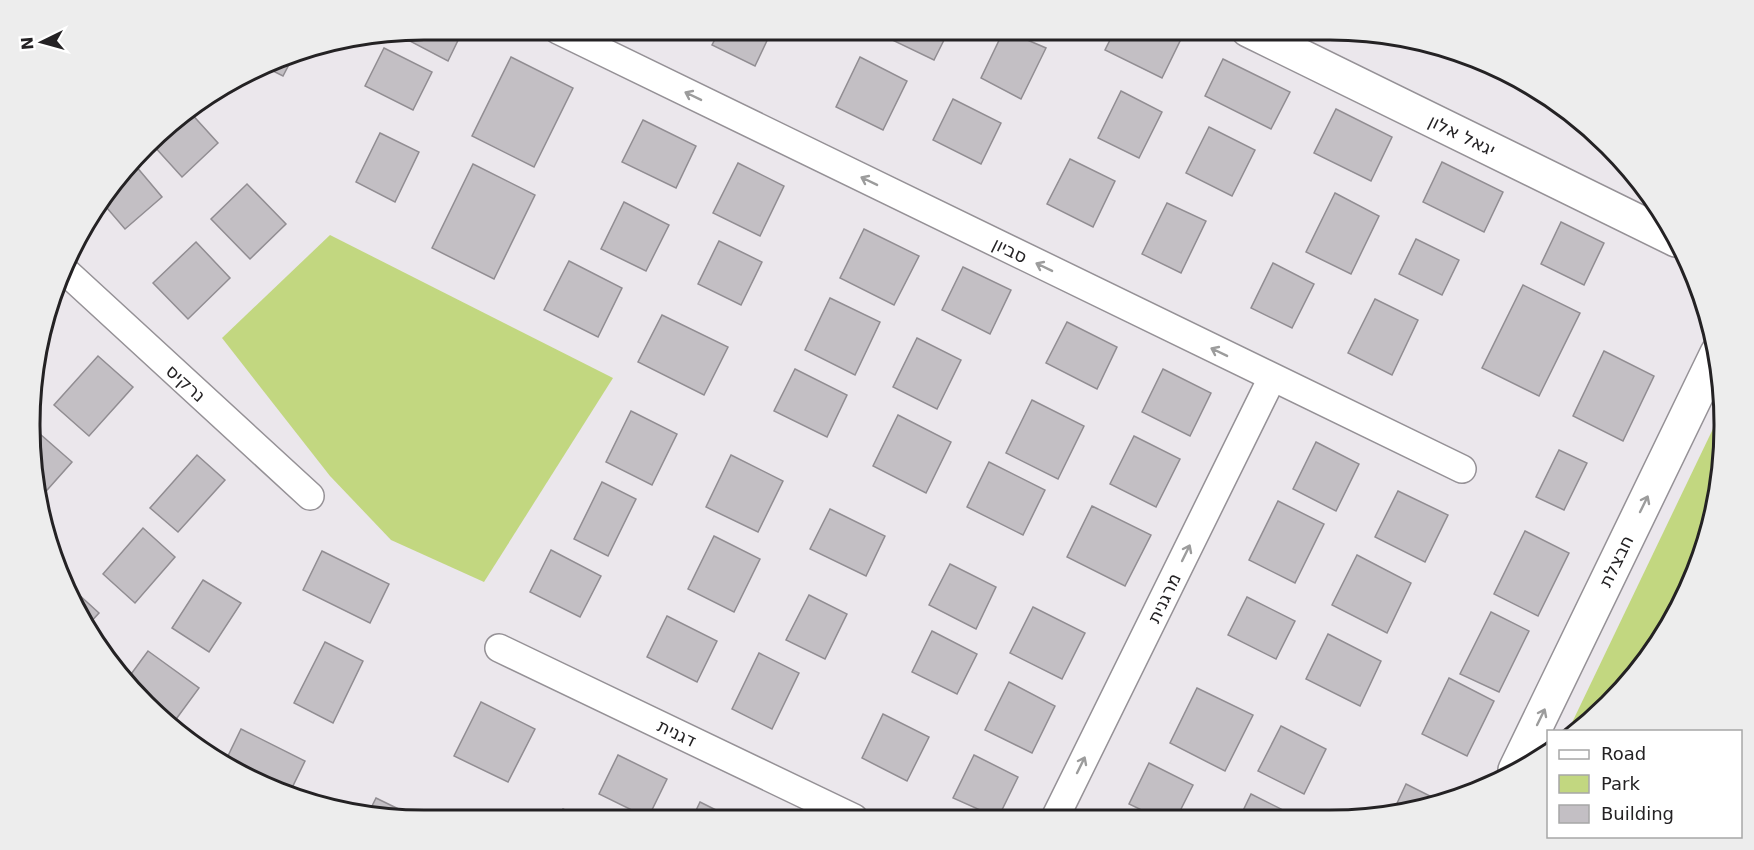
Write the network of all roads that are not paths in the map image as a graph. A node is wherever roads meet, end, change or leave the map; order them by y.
1 (579, 40) edge
2 (1268, 40) edge
3 (1662, 233) edge
4 (71, 276) edge
5 (1709, 369) edge
6 (1272, 378) junction
7 (1462, 469) dead end
8 (310, 496) dead end
9 (499, 648) dead end
10 (1521, 758) edge
11 (837, 810) edge
12 (1059, 810) edge

6 -> 1 street, סביון
2 - 3 street, יגאל אלון
4 - 8 street, נרקיס
10 -> 5 street, חבצלת
6 - 7 street, סביון
12 -> 6 street, מרגנית
9 - 11 street, דגנית

